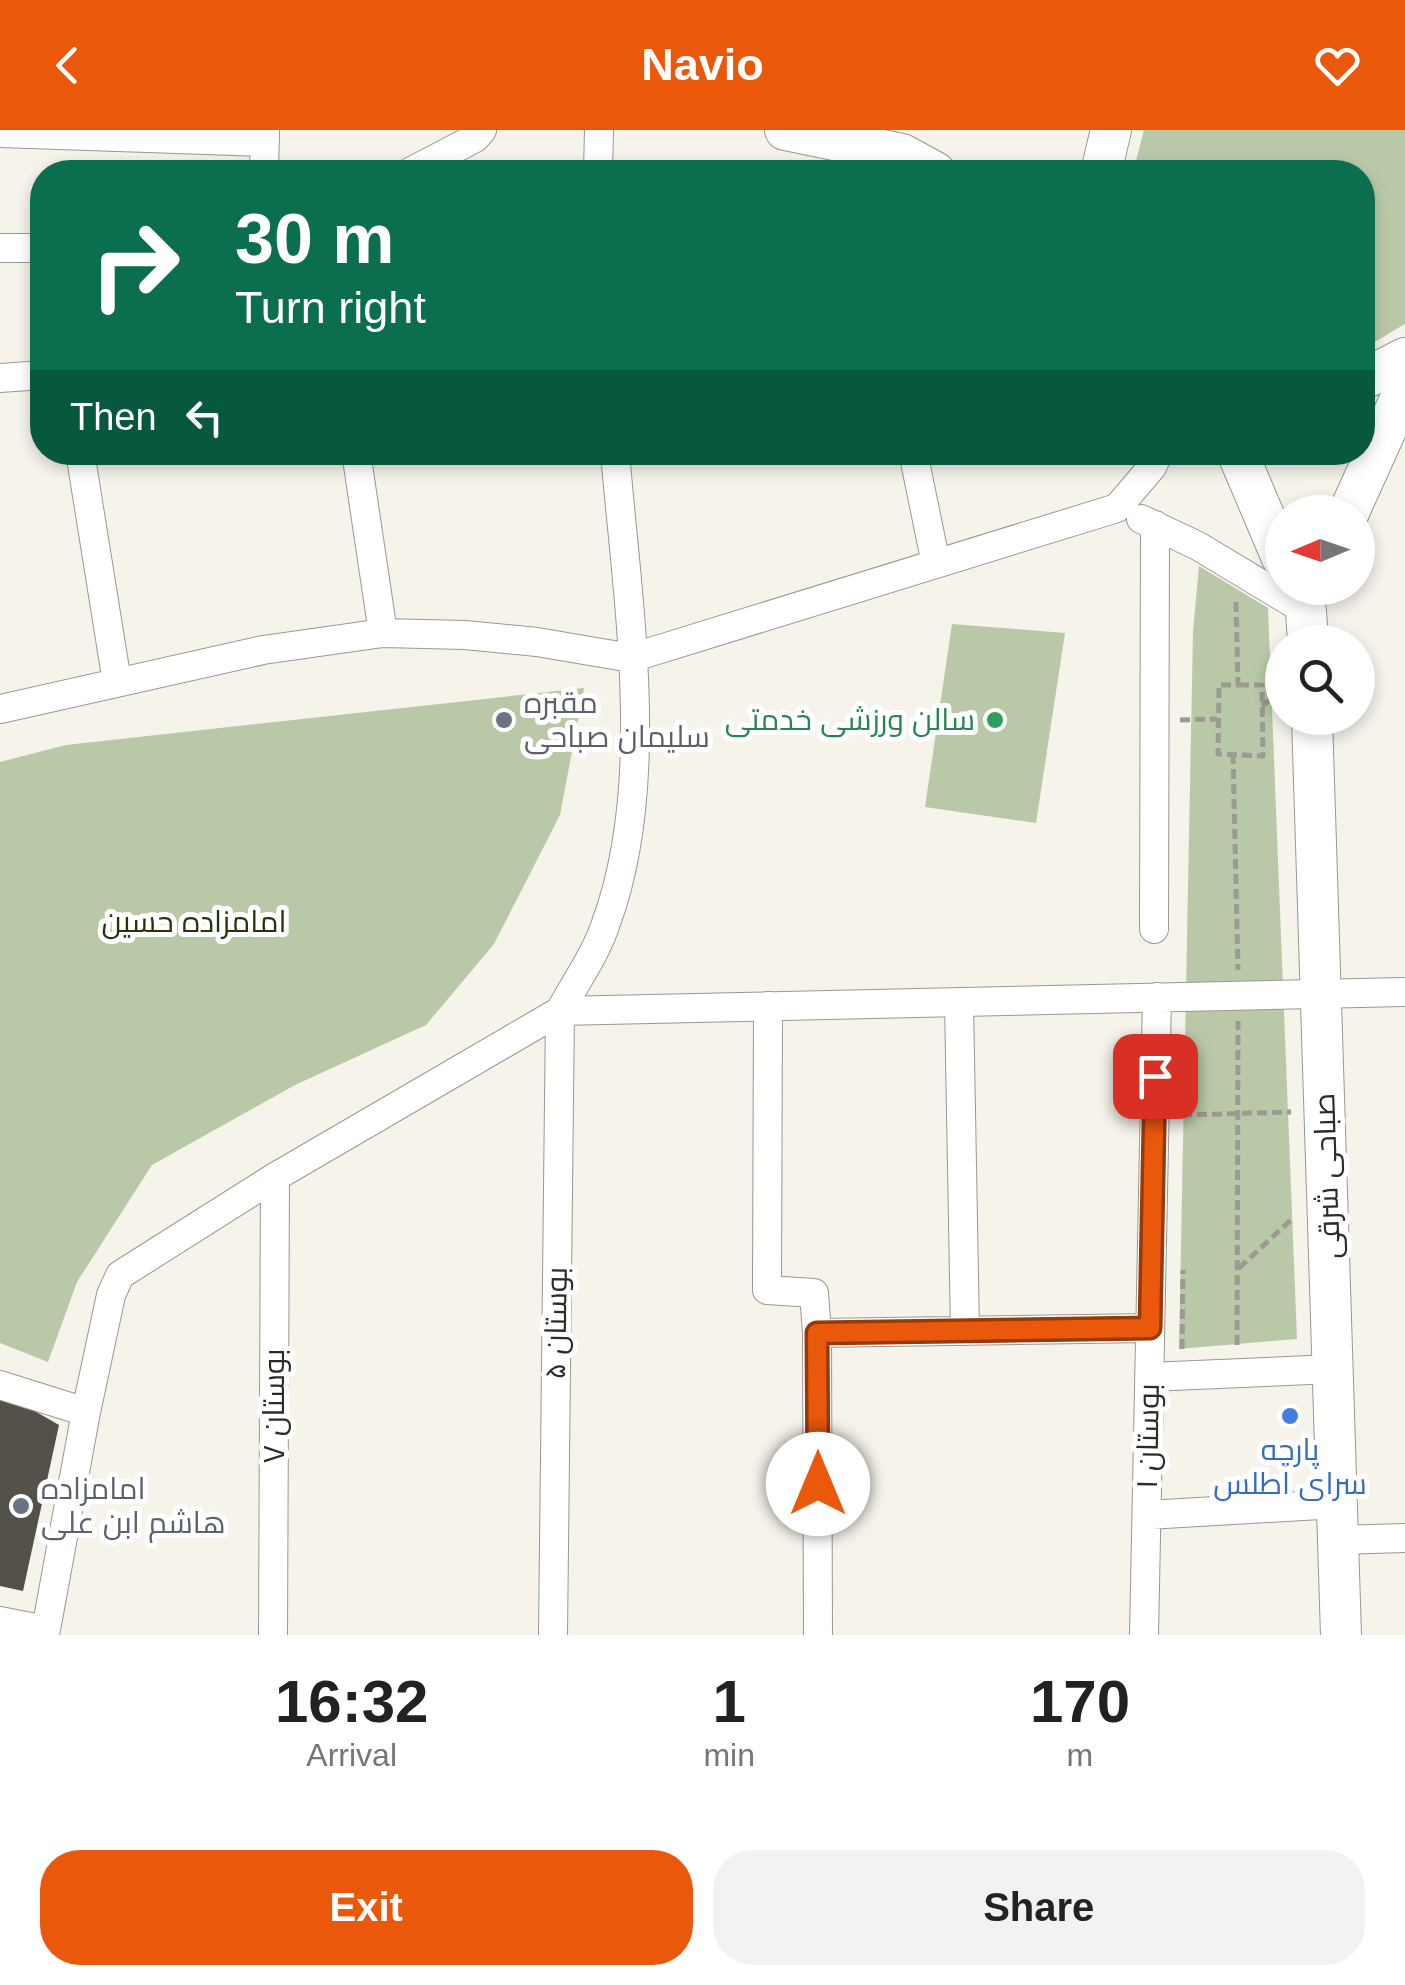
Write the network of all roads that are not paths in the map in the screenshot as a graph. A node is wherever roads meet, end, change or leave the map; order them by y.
1 (482, 130) edge
2 (599, 130) edge
3 (785, 130) edge
4 (1111, 130) edge
5 (0, 133) edge
6 (265, 136) edge
7 (920, 152) edge
8 (853, 158) edge
9 (433, 160) edge
10 (598, 160) edge
11 (1104, 160) edge
12 (0, 248) edge
13 (30, 248) edge
14 (1405, 358) edge
15 (1375, 373) edge
16 (30, 376) edge
17 (0, 378) edge
18 (1405, 388) edge
19 (1375, 456) edge
20 (82, 465) edge
21 (358, 465) edge
22 (616, 465) edge
23 (916, 465) edge
24 (1149, 465) edge
25 (1243, 465) edge
26 (1371, 465) edge
27 (1358, 495) edge
28 (1117, 508) junction
29 (1265, 518) edge
30 (1154, 525) junction
31 (936, 564) junction
32 (1306, 607) edge
33 (383, 634) junction
34 (632, 658) junction
35 (116, 682) junction
36 (0, 709) edge
37 (1313, 735) edge
38 (1154, 929) dead end
39 (1405, 992) edge
40 (1322, 994) junction
41 (1157, 998) junction
42 (960, 1002) junction
43 (768, 1006) junction
44 (560, 1011) junction
45 (275, 1178) junction
46 (1150, 1328) junction
47 (965, 1331) junction
48 (817, 1333) junction
49 (1332, 1369) junction
50 (1149, 1377) junction
51 (0, 1384) edge
52 (86, 1412) junction
53 (1147, 1515) junction
54 (1337, 1522) junction
55 (1405, 1538) edge
56 (0, 1622) edge
57 (46, 1633) edge
58 (273, 1635) edge
59 (552, 1635) edge
60 (818, 1635) edge
61 (1144, 1635) edge
62 (1341, 1635) edge

1 - 9 street
2 - 10 street
3 - 8 main road
4 - 11 main road
5 - 6 street
7 - 8 main road
12 - 13 street
14 - 15 main road
16 - 17 street
18 - 19 main road
20 - 35 street
21 - 33 street
22 - 34 street
23 - 31 street
24 - 28 street
25 - 29 main road
26 - 27 main road
28 - 30 street
28 - 31 street
30 - 32 street
30 - 38 street
31 - 34 street
33 - 34 street
33 - 35 street
34 - 44 street
35 - 36 street
37 - 40 main road, صباحی شرقی
39 - 40 street
40 - 41 street
40 - 49 main road, صباحی شرقی
41 - 42 street
41 - 46 street, بوستان ۱
42 - 43 street
42 - 47 street
43 - 44 street
43 - 48 street
44 - 45 street
44 - 59 street, بوستان ۵
45 - 52 street
45 - 58 street, بوستان ۷
46 - 47 street
46 - 50 street, بوستان ۱
47 - 48 street
48 - 60 street
49 - 50 street
49 - 54 main road, صباحی شرقی
50 - 53 street, بوستان ۱
51 - 52 street
52 - 57 street
53 - 54 street
53 - 61 street, بوستان ۱
54 - 55 street
54 - 62 main road, صباحی شرقی
56 - 57 street

